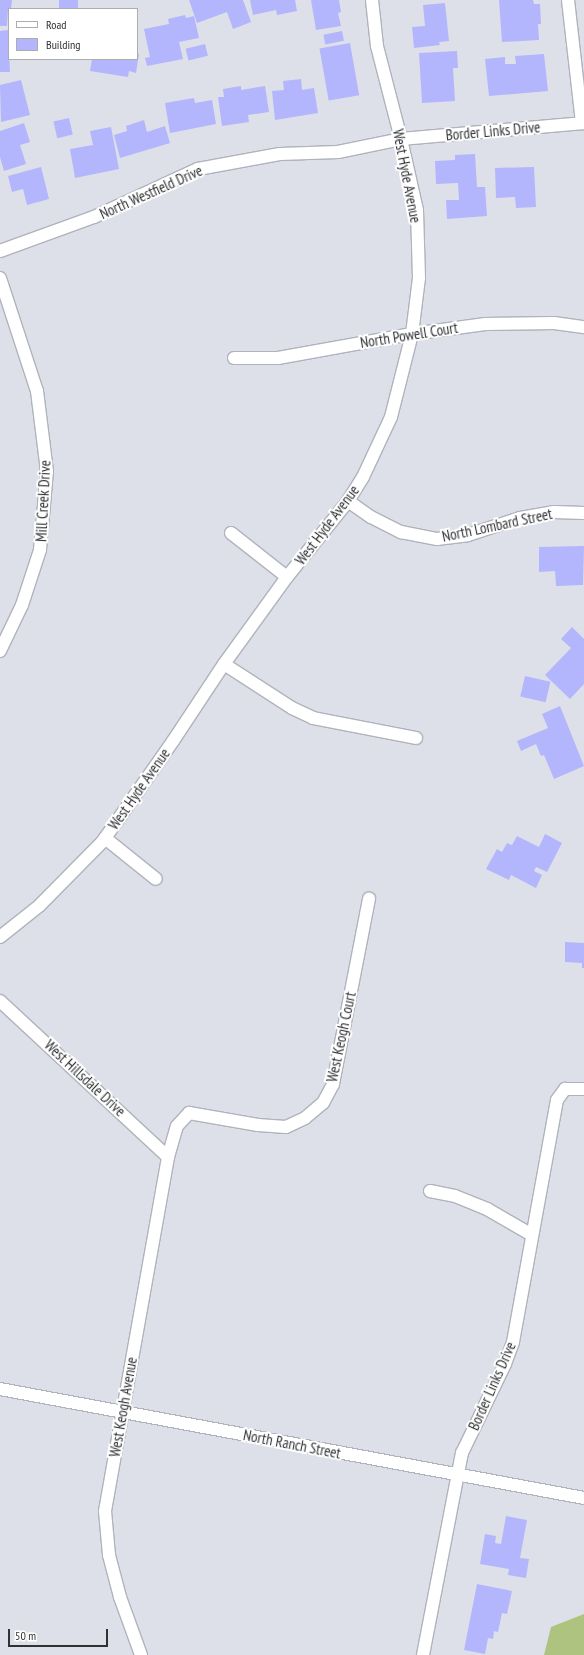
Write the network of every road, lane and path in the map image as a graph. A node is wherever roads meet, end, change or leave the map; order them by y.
1 (372, 0) edge
2 (568, 0) edge
3 (583, 123) edge
4 (401, 139) junction
5 (0, 251) edge
6 (0, 278) edge
7 (584, 327) edge
8 (412, 334) junction
9 (234, 358) dead end
10 (348, 501) junction
11 (584, 513) edge
12 (231, 533) dead end
13 (287, 577) junction
14 (0, 652) edge
15 (224, 664) junction
16 (416, 738) dead end
17 (105, 838) junction
18 (156, 879) dead end
19 (369, 898) dead end
20 (0, 936) edge
21 (0, 1001) edge
22 (584, 1089) edge
23 (168, 1157) junction
24 (430, 1191) dead end
25 (532, 1235) junction
26 (0, 1389) edge
27 (122, 1412) junction
28 (457, 1475) junction
29 (584, 1498) edge
30 (142, 1655) edge
31 (423, 1655) edge

1 - 4 street, West Hyde Avenue
2 - 3 street
3 - 4 street, Border Links Drive
4 - 5 street, North Westfield Drive
4 - 8 street, West Hyde Avenue
6 - 14 street, Mill Creek Drive
7 - 8 street, North Powell Court
8 - 9 street, North Powell Court
8 - 10 street, West Hyde Avenue
10 - 11 street, North Lombard Street
10 - 13 street, West Hyde Avenue
12 - 13 street
13 - 15 street, West Hyde Avenue
15 - 16 street
15 - 17 street, West Hyde Avenue
17 - 18 street
17 - 20 street, West Hyde Avenue
19 - 23 street, West Keogh Court
21 - 23 street, West Hillsdale Drive
22 - 25 street, Border Links Drive
23 - 27 street, West Keogh Avenue
24 - 25 street
25 - 28 street, Border Links Drive
26 - 27 street, North Ranch Street
27 - 28 street, North Ranch Street
27 - 30 street, West Keogh Avenue
28 - 29 street, North Ranch Street
28 - 31 street, Border Links Drive

